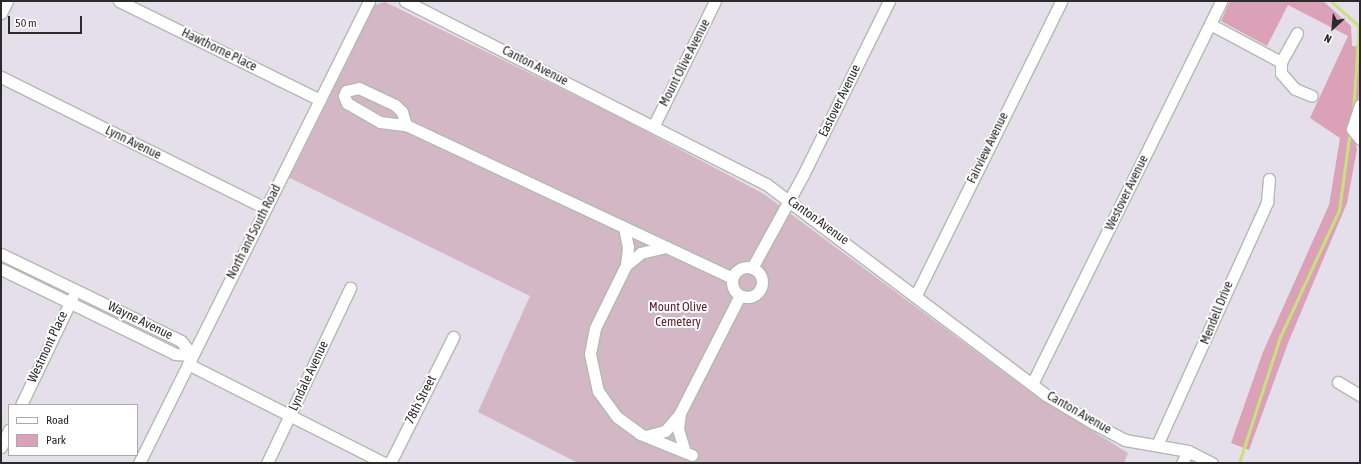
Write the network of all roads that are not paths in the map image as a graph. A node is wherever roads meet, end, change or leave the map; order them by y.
1 (6, 1) edge
2 (119, 1) edge
3 (369, 1) edge
4 (405, 1) edge
5 (716, 1) edge
6 (889, 1) edge
7 (1061, 1) edge
8 (1221, 1) edge
9 (1, 12) edge
10 (1210, 24) junction
11 (1297, 33) dead end
12 (1281, 62) junction
13 (1, 77) edge
14 (1312, 96) dead end
15 (320, 100) junction
16 (1360, 105) edge
17 (406, 125) junction
18 (654, 125) junction
19 (1360, 139) edge
20 (1269, 179) dead end
21 (790, 200) junction
22 (265, 208) junction
23 (624, 227) junction
24 (666, 246) junction
25 (1, 254) edge
26 (626, 265) junction
27 (752, 268) junction
28 (1, 269) edge
29 (732, 278) junction
30 (350, 288) dead end
31 (76, 290) junction
32 (740, 295) junction
33 (916, 295) junction
34 (69, 303) junction
35 (453, 337) dead end
36 (190, 360) junction
37 (1338, 382) dead end
38 (1032, 384) junction
39 (1360, 395) edge
40 (21, 404) edge
41 (680, 413) junction
42 (291, 415) junction
43 (8, 432) edge
44 (646, 436) junction
45 (1157, 445) junction
46 (1, 447) edge
47 (1188, 451) junction
48 (139, 463) edge
49 (267, 463) edge
50 (384, 463) edge
51 (390, 463) edge
52 (1182, 463) edge
53 (1212, 463) edge

1 - 9 street
2 - 15 street, Hawthorne Place
3 - 15 street, North and South Road
4 - 18 street, Canton Avenue
5 - 18 street, Mount Olive Avenue
6 - 21 street, Eastover Avenue
7 - 33 street, Fairview Avenue
8 - 10 street, Westover Avenue
10 - 12 street
10 - 38 street, Westover Avenue
11 - 12 street
12 - 14 street
13 - 22 street, Lynn Avenue
15 - 22 street, North and South Road
16 - 19 street
17 - 17 street
17 - 23 street
18 - 21 street, Canton Avenue
20 - 45 street, Mendell Drive
21 - 27 street, Eastover Avenue
21 - 33 street, Canton Avenue
22 - 36 street, North and South Road
23 - 24 street
23 - 26 street
24 - 26 street
24 - 29 street
25 - 31 street, Wayne Avenue
26 - 44 street
27 - 29 street
27 - 32 street
28 - 34 street, Wayne Avenue
29 - 32 street
30 - 42 street, Lyndale Avenue
31 - 34 street, Westmont Place
31 - 36 street, Wayne Avenue
32 - 41 street
33 - 38 street, Canton Avenue
34 - 36 street, Wayne Avenue
34 - 40 street, Westmont Place
35 - 51 street, 78th Street
36 - 42 street, Wayne Avenue
36 - 48 street, North and South Road
37 - 39 street
38 - 45 street, Canton Avenue
41 - 44 street
41 - 44 street
42 - 49 street, Lyndale Avenue
42 - 50 street, Wayne Avenue
43 - 46 street
45 - 47 street, Canton Avenue
47 - 52 street
47 - 53 street, Canton Avenue

